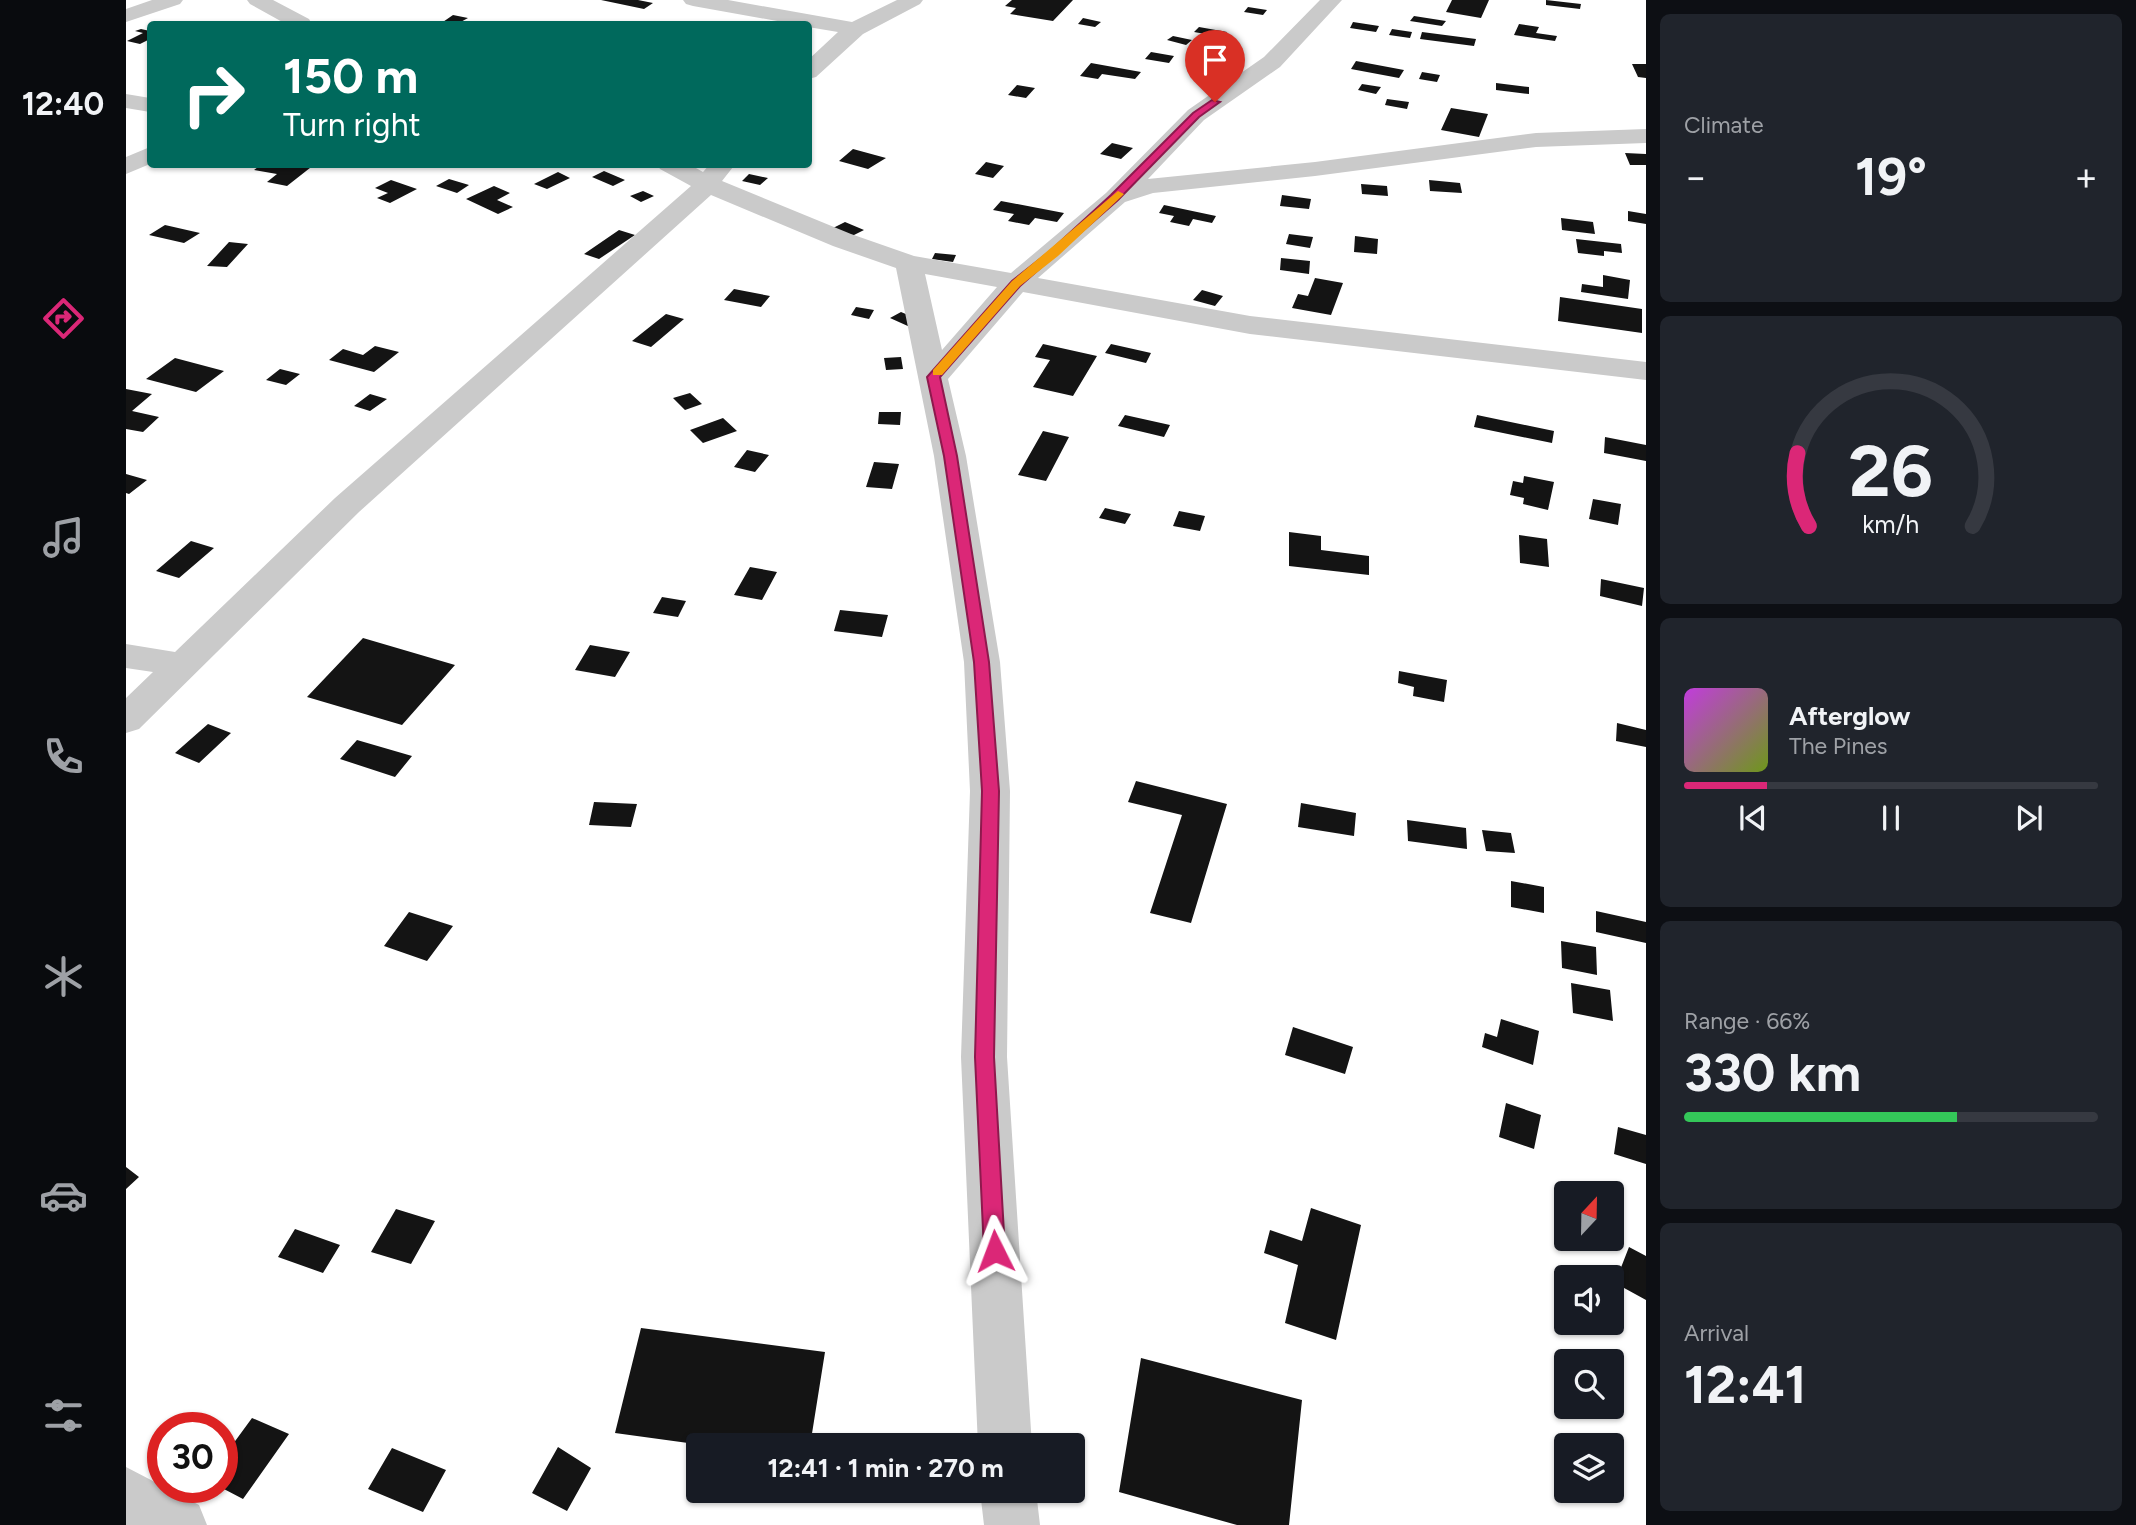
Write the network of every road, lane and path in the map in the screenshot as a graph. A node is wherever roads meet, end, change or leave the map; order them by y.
1 (173, 0) edge
2 (257, 0) edge
3 (693, 0) edge
4 (914, 0) edge
5 (1332, 0) edge
6 (126, 16) edge
7 (296, 21) edge
8 (810, 21) edge
9 (812, 21) edge
10 (855, 29) junction
11 (812, 68) edge
12 (126, 101) edge
13 (147, 104) edge
14 (1646, 136) edge
15 (147, 156) edge
16 (126, 167) edge
17 (687, 168) edge
18 (715, 174) edge
19 (1115, 198) junction
20 (909, 262) junction
21 (1016, 284) junction
22 (1646, 371) edge
23 (933, 377) junction
24 (126, 656) edge
25 (183, 665) junction
26 (126, 720) edge
27 (1004, 1433) edge
28 (126, 1495) edge
29 (1009, 1503) edge
30 (179, 1525) edge
31 (1012, 1525) edge

1 - 6 street
2 - 7 street
3 - 8 street
4 - 10 street
5 - 19 street
9 - 10 street
10 - 11 street
12 - 13 street
14 - 19 street
15 - 16 street
17 - 18 street
18 - 20 street
18 - 25 street
19 - 21 street
20 - 21 street
20 - 23 street
21 - 22 street
21 - 23 street
23 - 27 street
24 - 25 street
25 - 26 street
28 - 30 street
29 - 31 street

